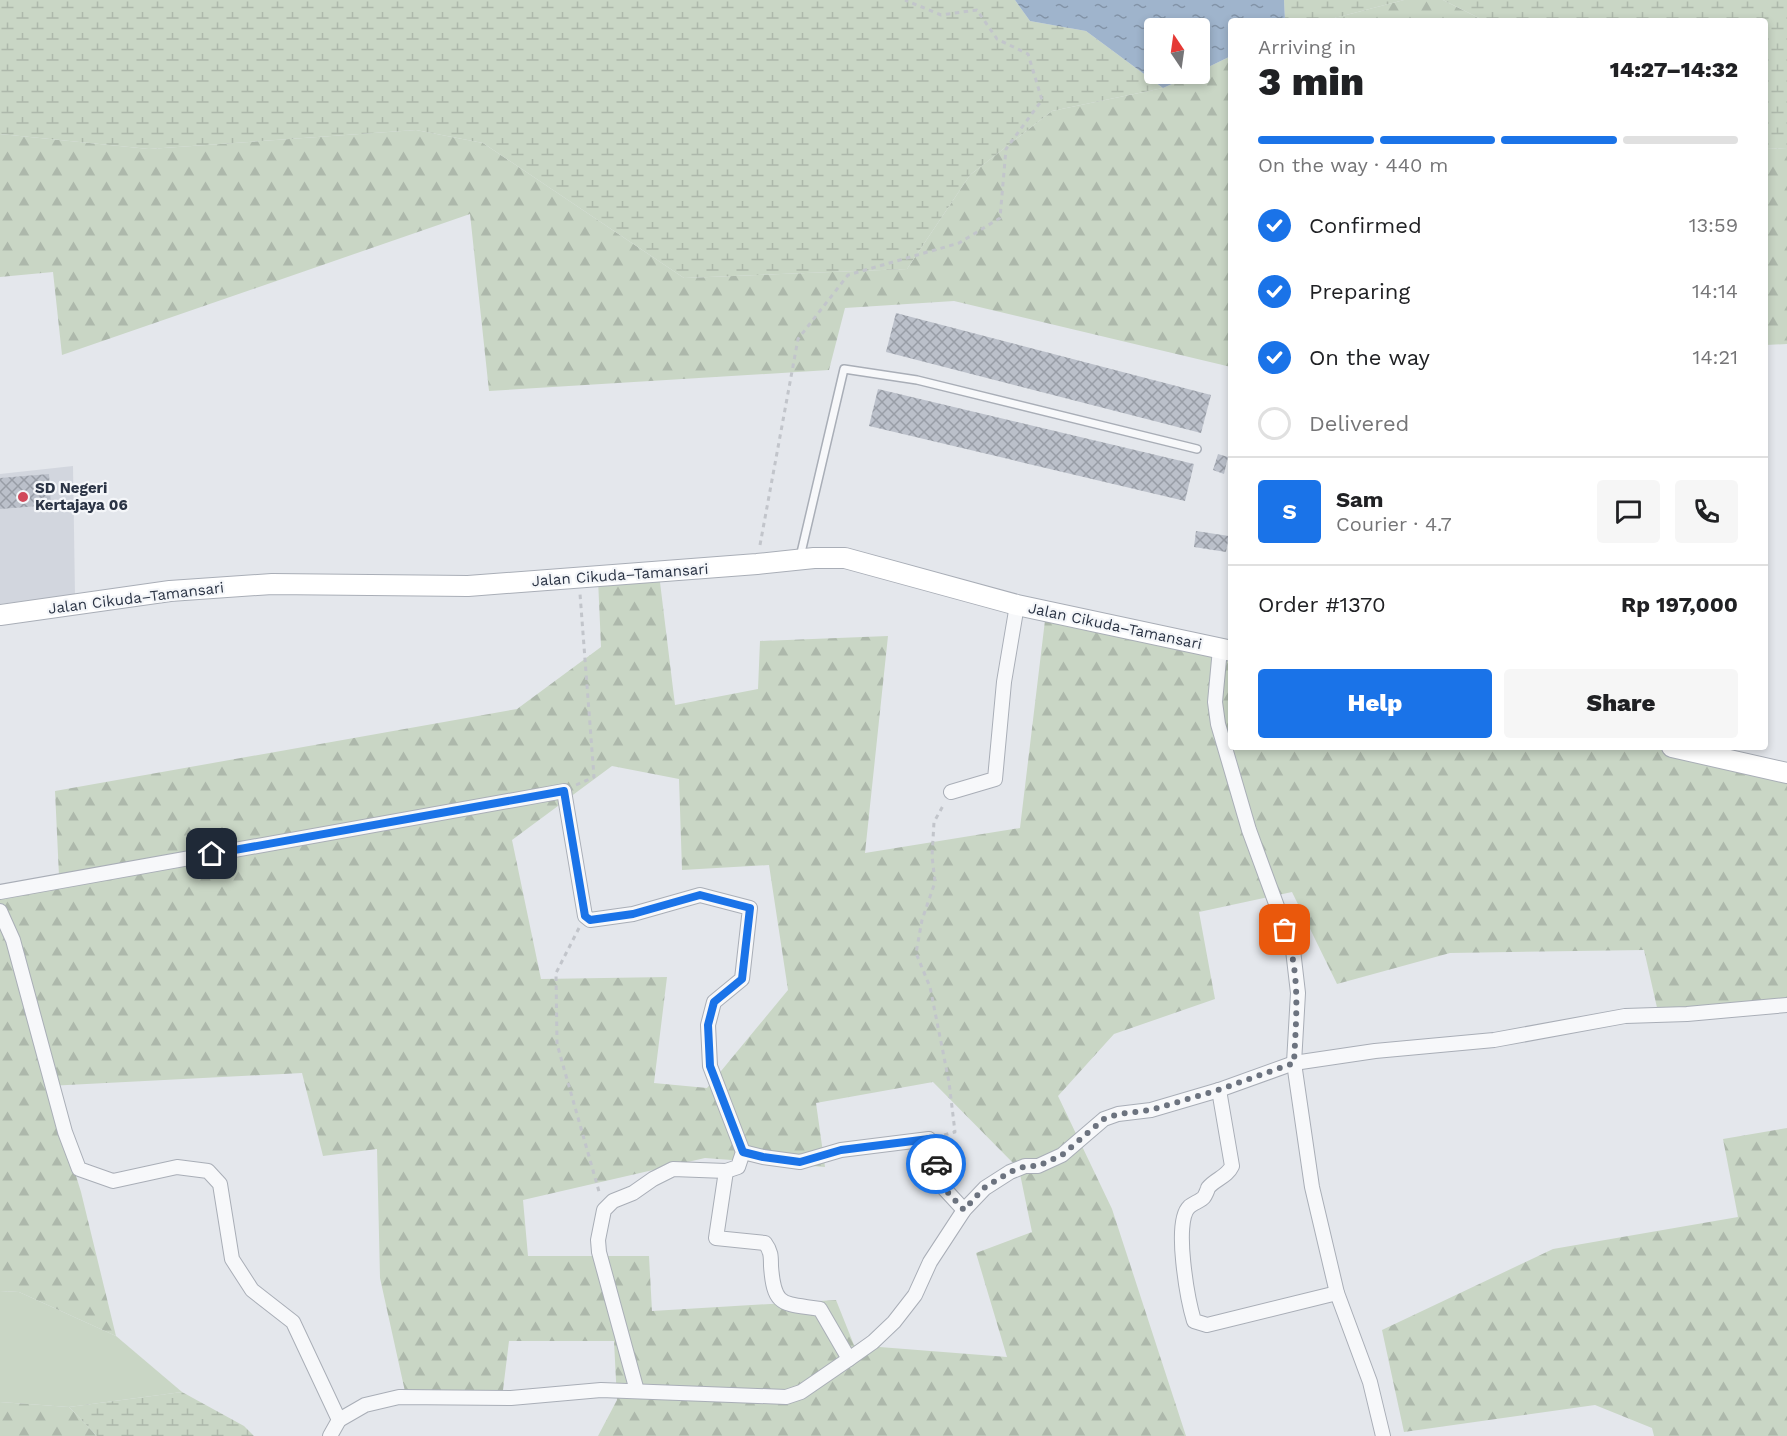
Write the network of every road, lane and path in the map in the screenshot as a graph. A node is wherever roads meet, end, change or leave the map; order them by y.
1 (905, 0) edge
2 (1197, 449) dead end
3 (799, 560) junction
4 (757, 564) junction
5 (578, 578) junction
6 (1017, 605) junction
7 (0, 615) edge
8 (1226, 650) edge
9 (1685, 750) edge
10 (1787, 774) edge
11 (564, 791) junction
12 (951, 792) joint
13 (0, 892) edge
14 (0, 910) edge
15 (585, 916) junction
16 (1787, 1005) edge
17 (1294, 1063) junction
18 (1218, 1090) junction
19 (929, 1139) junction
20 (743, 1152) junction
21 (726, 1171) junction
22 (604, 1210) junction
23 (964, 1210) junction
24 (1337, 1293) junction
25 (849, 1359) junction
26 (637, 1390) junction
27 (339, 1420) junction
28 (330, 1436) edge
29 (1383, 1436) edge

1 - 4 path
2 - 3 lane
3 - 4 street, Jalan Cikuda–Tamansari
3 - 6 street, Jalan Cikuda–Tamansari
4 - 5 street, Jalan Cikuda–Tamansari
5 - 7 street, Jalan Cikuda–Tamansari
5 - 11 path
6 - 8 street, Jalan Cikuda–Tamansari
6 - 12 street
8 - 17 street
9 - 10 street
11 - 13 street
11 - 15 street
12 - 19 path
14 - 27 street
15 - 20 street
15 - 22 path
16 - 17 street
17 - 18 street
17 - 24 street
18 - 23 street
18 - 24 street
19 - 20 street
19 - 23 street
20 - 21 street
21 - 22 street
21 - 25 street
22 - 26 street
23 - 25 street
24 - 29 street
25 - 26 street
26 - 27 street
27 - 28 street

